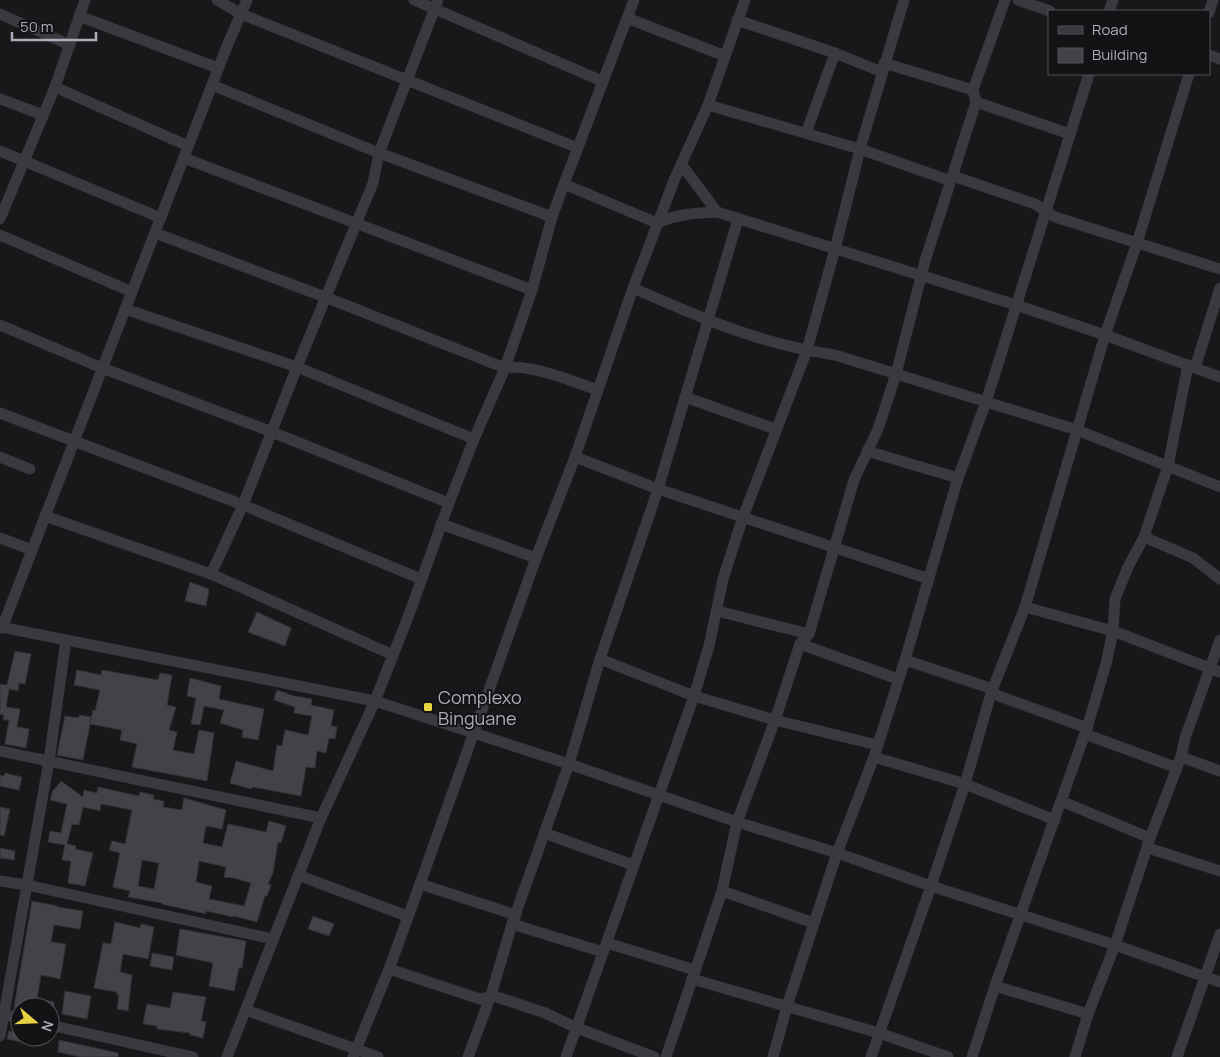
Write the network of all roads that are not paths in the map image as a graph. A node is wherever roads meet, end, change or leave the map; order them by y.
1 (85, 0) edge
2 (217, 0) edge
3 (247, 0) edge
4 (414, 0) edge
5 (634, 0) edge
6 (745, 0) edge
7 (904, 0) edge
8 (1005, 0) edge
9 (1018, 0) edge
10 (436, 4) edge
11 (1048, 10) edge
12 (0, 14) edge
13 (241, 14) junction
14 (79, 16) junction
15 (627, 18) junction
16 (737, 20) junction
17 (70, 44) junction
18 (834, 53) junction
19 (725, 56) junction
20 (218, 68) junction
21 (883, 68) junction
22 (1089, 75) edge
23 (1189, 75) edge
24 (407, 79) junction
25 (602, 81) junction
26 (212, 86) junction
27 (56, 87) junction
28 (973, 90) junction
29 (0, 99) edge
30 (976, 102) junction
31 (708, 105) junction
32 (43, 115) junction
33 (806, 133) junction
34 (1070, 134) junction
35 (188, 146) junction
36 (578, 148) junction
37 (860, 148) junction
38 (0, 151) edge
39 (379, 153) junction
40 (184, 158) junction
41 (25, 160) junction
42 (682, 165) junction
43 (952, 179) junction
44 (564, 184) junction
45 (1044, 211) junction
46 (717, 212) junction
47 (552, 217) junction
48 (160, 218) junction
49 (0, 219) edge
50 (738, 219) junction
51 (658, 223) junction
52 (357, 225) junction
53 (155, 233) junction
54 (0, 235) edge
55 (1137, 243) junction
56 (835, 249) junction
57 (1220, 269) edge
58 (922, 276) junction
59 (633, 288) junction
60 (1220, 288) edge
61 (532, 290) junction
62 (132, 292) junction
63 (325, 297) junction
64 (1016, 305) junction
65 (125, 309) junction
66 (709, 320) junction
67 (0, 326) edge
68 (1105, 335) junction
69 (807, 350) junction
70 (297, 367) junction
71 (1191, 367) junction
72 (102, 368) junction
73 (505, 368) junction
74 (896, 374) junction
75 (1220, 377) edge
76 (598, 390) junction
77 (685, 397) junction
78 (986, 402) junction
79 (0, 413) edge
80 (775, 429) junction
81 (1077, 430) junction
82 (272, 432) junction
83 (474, 439) junction
84 (74, 441) junction
85 (867, 451) junction
86 (0, 457) edge
87 (575, 457) junction
88 (1168, 466) junction
89 (30, 469) dead end
90 (958, 478) junction
91 (1220, 487) edge
92 (658, 489) junction
93 (449, 503) junction
94 (243, 505) junction
95 (45, 516) junction
96 (743, 517) junction
97 (441, 524) junction
98 (0, 538) edge
99 (1144, 538) junction
100 (834, 547) junction
101 (32, 550) junction
102 (536, 558) junction
103 (211, 574) junction
104 (421, 579) junction
105 (929, 579) junction
106 (1220, 579) edge
107 (1025, 607) junction
108 (717, 610) junction
109 (1, 628) edge
110 (1113, 632) junction
111 (809, 634) junction
112 (66, 640) junction
113 (1220, 640) edge
114 (800, 644) junction
115 (394, 655) junction
116 (600, 659) junction
117 (905, 660) junction
118 (1215, 671) edge
119 (898, 679) junction
120 (992, 691) junction
121 (694, 696) junction
122 (375, 701) junction
123 (775, 720) junction
124 (1086, 731) junction
125 (475, 733) junction
126 (877, 745) junction
127 (0, 751) edge
128 (874, 757) junction
129 (49, 761) junction
130 (1179, 763) junction
131 (569, 764) junction
132 (1220, 772) edge
133 (965, 784) junction
134 (658, 794) junction
135 (1061, 801) junction
136 (321, 818) junction
137 (1055, 820) junction
138 (737, 822) junction
139 (544, 833) junction
140 (1149, 843) junction
141 (837, 853) junction
142 (633, 865) junction
143 (1220, 871) edge
144 (298, 875) junction
145 (0, 881) edge
146 (420, 884) junction
147 (27, 886) junction
148 (931, 886) junction
149 (722, 891) junction
150 (1021, 914) junction
151 (407, 916) junction
152 (514, 920) junction
153 (814, 923) junction
154 (1220, 934) edge
155 (273, 939) junction
156 (1116, 945) junction
157 (605, 947) junction
158 (389, 969) junction
159 (694, 975) junction
160 (1205, 977) junction
161 (1220, 982) edge
162 (995, 986) junction
163 (491, 994) junction
164 (787, 1006) junction
165 (246, 1010) junction
166 (2, 1014) edge
167 (1088, 1014) junction
168 (60, 1027) edge
169 (577, 1028) junction
170 (879, 1033) junction
171 (0, 1036) edge
172 (355, 1053) edge
173 (671, 1056) edge
174 (193, 1057) edge
175 (227, 1057) edge
176 (378, 1057) edge
177 (468, 1057) edge
178 (566, 1057) edge
179 (654, 1057) edge
180 (772, 1057) edge
181 (871, 1057) edge
182 (948, 1057) edge
183 (972, 1057) edge
184 (1075, 1057) edge
185 (1177, 1057) edge

1 - 14 street
2 - 13 street
3 - 13 street
4 - 10 street
5 - 15 street
6 - 16 street
7 - 21 street
8 - 28 street
9 - 11 street
10 - 24 street
10 - 25 street
12 - 17 street
13 - 20 street
13 - 24 street
14 - 17 street
14 - 20 street
15 - 19 street
15 - 25 street
16 - 18 street
16 - 19 street
17 - 27 street
18 - 21 street
18 - 33 street
19 - 31 street
20 - 26 street
21 - 28 street
21 - 37 street
22 - 34 street
23 - 55 street
24 - 36 street
24 - 39 street
25 - 36 street
26 - 35 street
26 - 39 street
27 - 32 street
27 - 35 street
28 - 30 street
29 - 32 street
30 - 34 street
30 - 43 street
31 - 33 street
31 - 42 street
32 - 41 street
33 - 37 street
34 - 45 street
35 - 40 street
36 - 44 street
37 - 43 street
37 - 56 street
38 - 41 street
39 - 47 street
39 - 52 street
40 - 48 street
40 - 52 street
41 - 48 street
41 - 49 street
42 - 46 street
42 - 51 street
43 - 45 street
43 - 58 street
44 - 47 street
44 - 51 street
45 - 55 street
45 - 64 street
46 - 50 street
46 - 51 street
47 - 61 street
48 - 53 street
50 - 56 street
50 - 66 street
51 - 59 street
52 - 61 street
52 - 63 street
53 - 62 street
53 - 63 street
54 - 62 street
55 - 57 street
55 - 68 street
56 - 58 street
56 - 69 street
58 - 64 street
58 - 74 street
59 - 66 street
59 - 76 street
60 - 71 street
61 - 73 street
62 - 65 street
63 - 70 street
63 - 73 street
64 - 68 street
64 - 78 street
65 - 70 street
65 - 72 street
66 - 69 street
66 - 77 street
67 - 72 street
68 - 71 street
68 - 81 street
69 - 74 street
69 - 80 street
70 - 82 street
70 - 83 street
71 - 75 street
71 - 88 street
72 - 82 street
72 - 84 street
73 - 76 street
73 - 83 street
74 - 78 street
74 - 85 street
76 - 87 street
77 - 80 street
77 - 92 street
78 - 81 street
78 - 90 street
79 - 84 street
80 - 96 street
81 - 88 street
81 - 107 street
82 - 93 street
82 - 94 street
83 - 93 street
84 - 94 street
84 - 95 street
85 - 90 street
85 - 100 street
86 - 89 street
87 - 92 street
87 - 102 street
88 - 91 street
88 - 99 street
90 - 105 street
92 - 96 street
92 - 116 street
93 - 97 street
94 - 103 street
94 - 104 street
95 - 101 street
95 - 103 street
96 - 100 street
96 - 108 street
97 - 102 street
97 - 104 street
98 - 101 street
99 - 106 street
99 - 110 street
100 - 105 street
100 - 111 street
101 - 109 street
102 - 125 street
103 - 115 street
104 - 115 street
105 - 117 street
107 - 110 street
107 - 120 street
108 - 111 street
108 - 121 street
109 - 112 street
110 - 118 street
110 - 124 street
111 - 114 street
112 - 122 street
112 - 129 street
113 - 118 street
114 - 119 street
114 - 123 street
115 - 122 street
116 - 121 street
116 - 131 street
117 - 119 street
117 - 120 street
118 - 130 street
119 - 126 street
120 - 124 street
120 - 133 street
121 - 123 street
121 - 134 street
122 - 125 street
122 - 136 street
123 - 126 street
123 - 138 street
124 - 130 street
124 - 135 street
125 - 131 street
125 - 146 street
126 - 128 street
127 - 129 street
128 - 133 street
128 - 141 street
129 - 136 street
129 - 147 street
130 - 132 street
130 - 140 street
131 - 134 street
131 - 139 street
133 - 137 street
133 - 148 street
134 - 138 street
134 - 142 street
135 - 137 street
135 - 140 street
136 - 144 street
137 - 150 street
138 - 141 street
138 - 149 street
139 - 142 street
139 - 152 street
140 - 143 street
140 - 156 street
141 - 148 street
141 - 153 street
142 - 157 street
144 - 151 street
144 - 155 street
145 - 147 street
146 - 151 street
146 - 152 street
147 - 155 street
147 - 166 street
148 - 150 street
148 - 170 street
149 - 153 street
149 - 159 street
150 - 156 street
150 - 162 street
151 - 158 street
152 - 157 street
152 - 163 street
153 - 164 street
154 - 160 street
155 - 165 street
156 - 160 street
156 - 167 street
157 - 159 street
157 - 169 street
158 - 163 street
158 - 172 street
159 - 164 street
159 - 173 street
160 - 161 street
160 - 185 street
162 - 167 street
162 - 183 street
163 - 169 street
163 - 177 street
164 - 170 street
164 - 180 street
165 - 172 street
165 - 175 street
166 - 171 street
167 - 184 street
168 - 174 street
169 - 178 street
169 - 179 street
170 - 181 street
170 - 182 street
172 - 176 street

